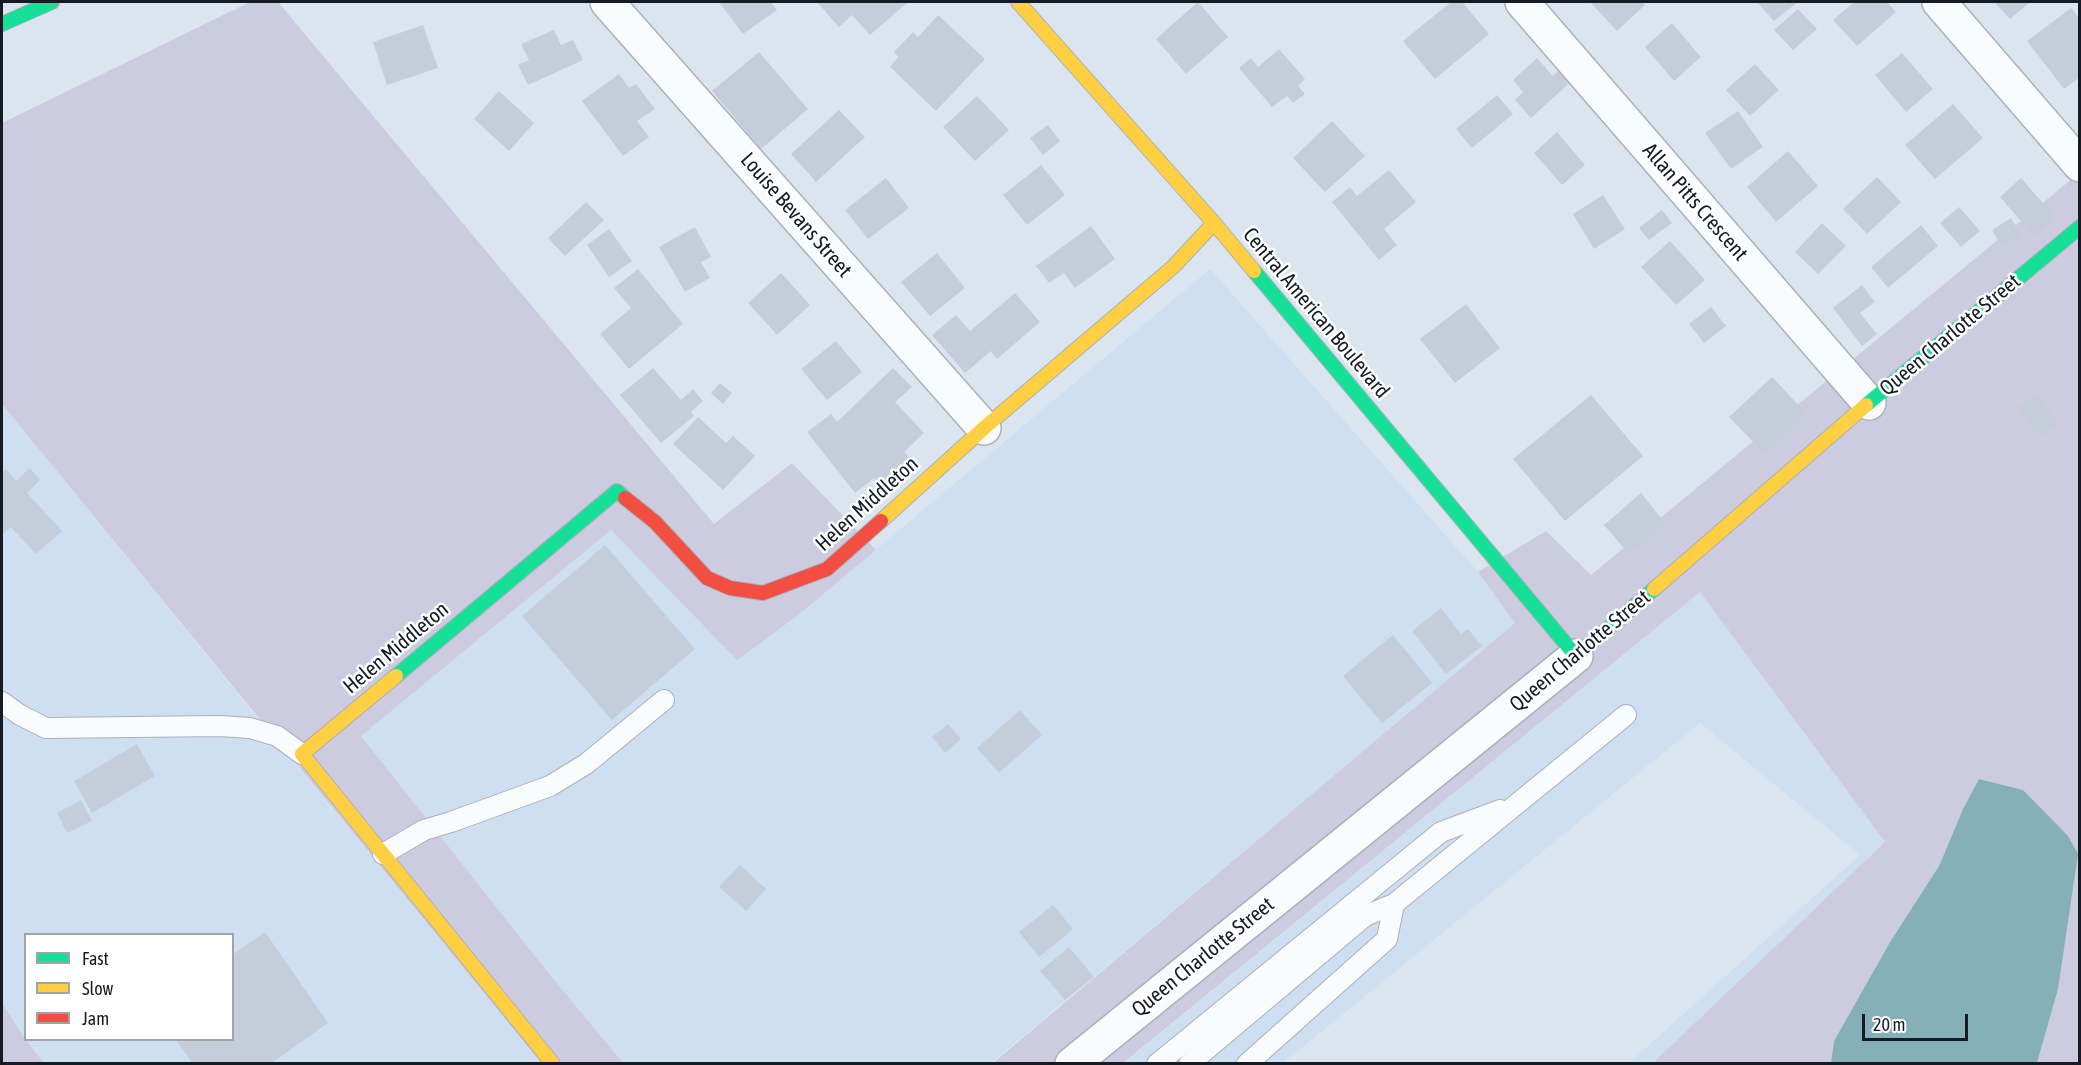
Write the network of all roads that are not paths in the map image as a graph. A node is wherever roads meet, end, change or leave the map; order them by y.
1 (52, 2) edge
2 (607, 2) edge
3 (1018, 2) edge
4 (1522, 2) edge
5 (1939, 2) edge
6 (2, 24) edge
7 (2079, 165) edge
8 (1214, 223) junction
9 (2079, 226) edge
10 (1869, 403) junction
11 (984, 428) junction
12 (1576, 656) junction
13 (664, 700) dead end
14 (2, 702) edge
15 (1626, 715) dead end
16 (302, 754) junction
17 (1516, 804) junction
18 (383, 854) junction
19 (1394, 904) junction
20 (554, 1064) edge
21 (1072, 1064) edge
22 (1157, 1064) edge
23 (1189, 1064) edge
24 (1247, 1064) edge

1 - 6 street
2 - 11 street, Louise Bevans Street
3 - 8 street, Central American Boulevard
4 - 10 street, Allan Pitts Crescent
5 - 7 street
8 - 11 street, Helen Middleton
8 - 12 street, Central American Boulevard
9 - 10 street, Queen Charlotte Street
10 - 12 street, Queen Charlotte Street
11 - 16 street, Helen Middleton
12 - 21 street, Queen Charlotte Street
13 - 18 lane
14 - 16 lane
15 - 17 lane
16 - 18 street
17 - 19 lane
17 - 22 lane
18 - 20 street
19 - 23 lane
19 - 24 lane

